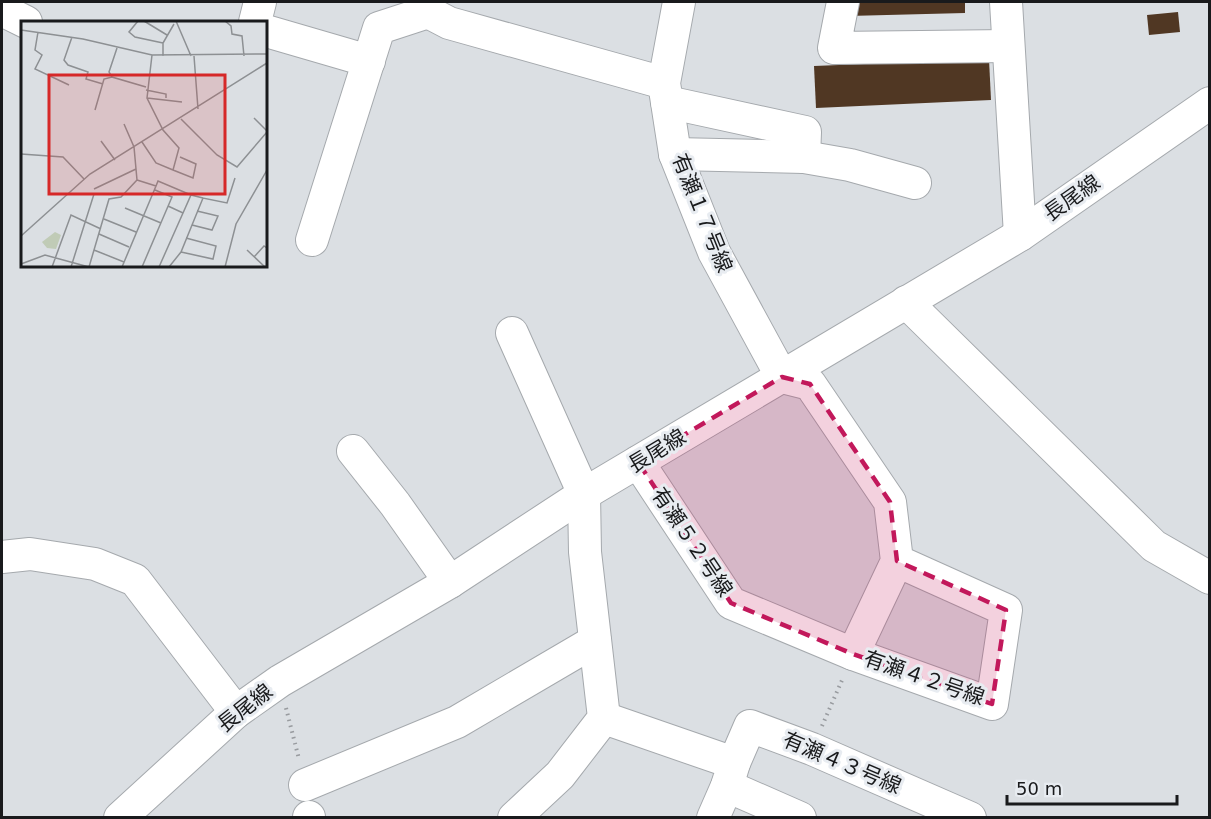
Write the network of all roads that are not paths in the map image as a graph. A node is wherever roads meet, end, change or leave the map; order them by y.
1 (260, 2) edge
2 (679, 2) edge
3 (843, 2) edge
4 (1006, 2) edge
5 (425, 7) edge
6 (2, 10) edge
7 (24, 21) edge
8 (255, 21) edge
9 (267, 31) edge
10 (1008, 46) junction
11 (369, 61) junction
12 (666, 92) junction
13 (1209, 103) edge
14 (675, 154) junction
15 (804, 157) junction
16 (915, 183) dead end
17 (1020, 234) junction
18 (312, 240) dead end
19 (906, 302) junction
20 (512, 333) dead end
21 (782, 376) junction
22 (353, 451) dead end
23 (638, 462) junction
24 (584, 494) junction
25 (2, 557) edge
26 (897, 561) junction
27 (1209, 578) edge
28 (450, 582) junction
29 (595, 641) junction
30 (853, 654) junction
31 (236, 712) junction
32 (604, 718) junction
33 (730, 775) junction
34 (305, 785) road end
35 (120, 818) edge
36 (514, 818) edge
37 (713, 818) edge
38 (800, 818) edge
39 (970, 818) edge

1 - 8 street
2 - 12 street, 有瀬１７号線
3 - 10 street
4 - 10 street
5 - 11 street
5 - 12 street
6 - 7 street
9 - 11 street
10 - 17 street
11 - 18 street
12 - 14 street, 有瀬１７号線
12 - 15 street
13 - 17 street, 長尾線
14 - 15 street
14 - 21 street, 有瀬１７号線
15 - 16 street
17 - 19 street, 長尾線
19 - 21 street, 長尾線
19 - 27 street
20 - 24 street
21 - 23 street, 長尾線
21 - 26 street
22 - 28 street
23 - 24 street, 長尾線
23 - 30 street, 有瀬５２号線
24 - 28 street, 長尾線
24 - 29 street
25 - 31 street
26 - 30 street, 有瀬４２号線
26 - 30 street, 有瀬４２号線
28 - 31 street, 長尾線
29 - 32 street
29 - 34 street
31 - 35 street, 長尾線
32 - 33 street
32 - 36 street
33 - 37 street
33 - 38 street
33 - 39 street, 有瀬４３号線

